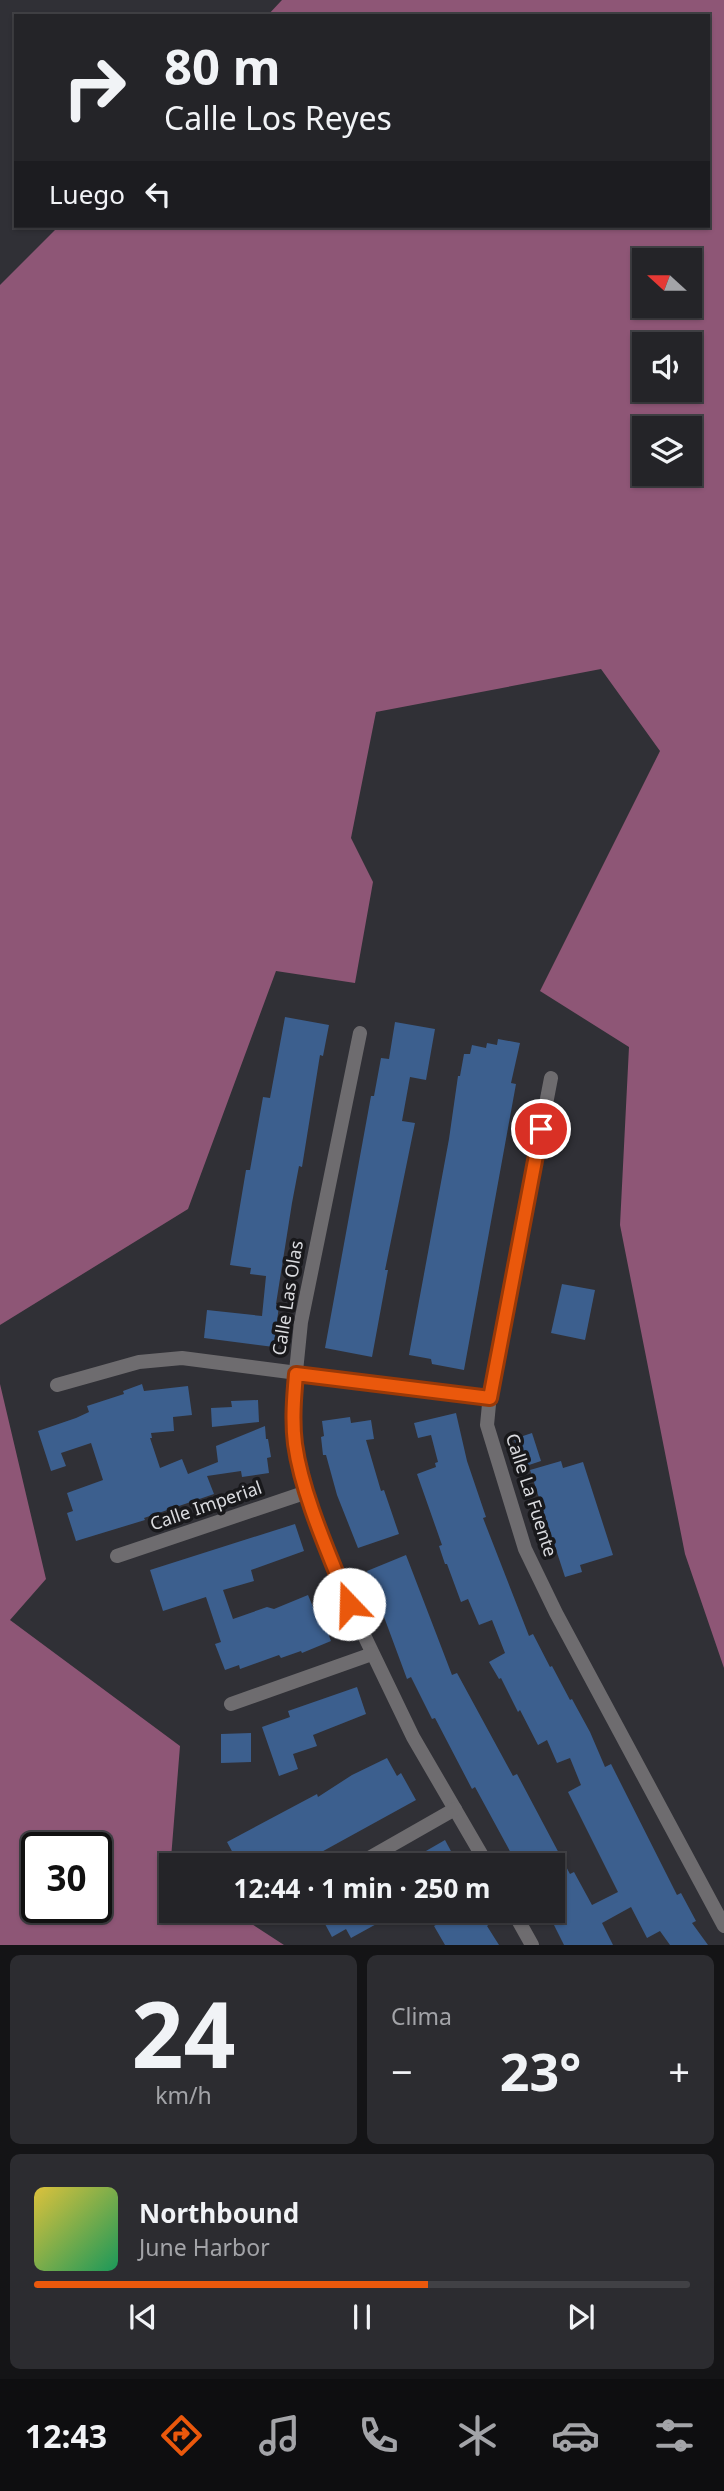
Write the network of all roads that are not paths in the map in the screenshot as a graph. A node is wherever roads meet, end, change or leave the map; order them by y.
1 (360, 1033) dead end
2 (551, 1078) dead end
3 (296, 1374) junction
4 (57, 1385) dead end
5 (490, 1398) junction
6 (307, 1492) junction
7 (117, 1556) dead end
8 (372, 1654) junction
9 (231, 1704) dead end
10 (455, 1809) junction
11 (378, 1853) edge
12 (480, 1853) edge
13 (520, 1923) edge
14 (724, 1926) edge
15 (532, 1945) edge

1 - 3 street, Calle Las Olas
2 - 5 street, Calle La Fuente
3 - 4 street
3 - 5 street
3 - 6 street, Calle Las Olas
5 - 14 street, Calle La Fuente
6 - 7 street, Calle Imperial
6 - 8 street, Calle Las Olas
8 - 9 street
8 - 10 street, Calle Las Olas
10 - 11 street
10 - 12 street, Calle Las Olas
13 - 15 street

